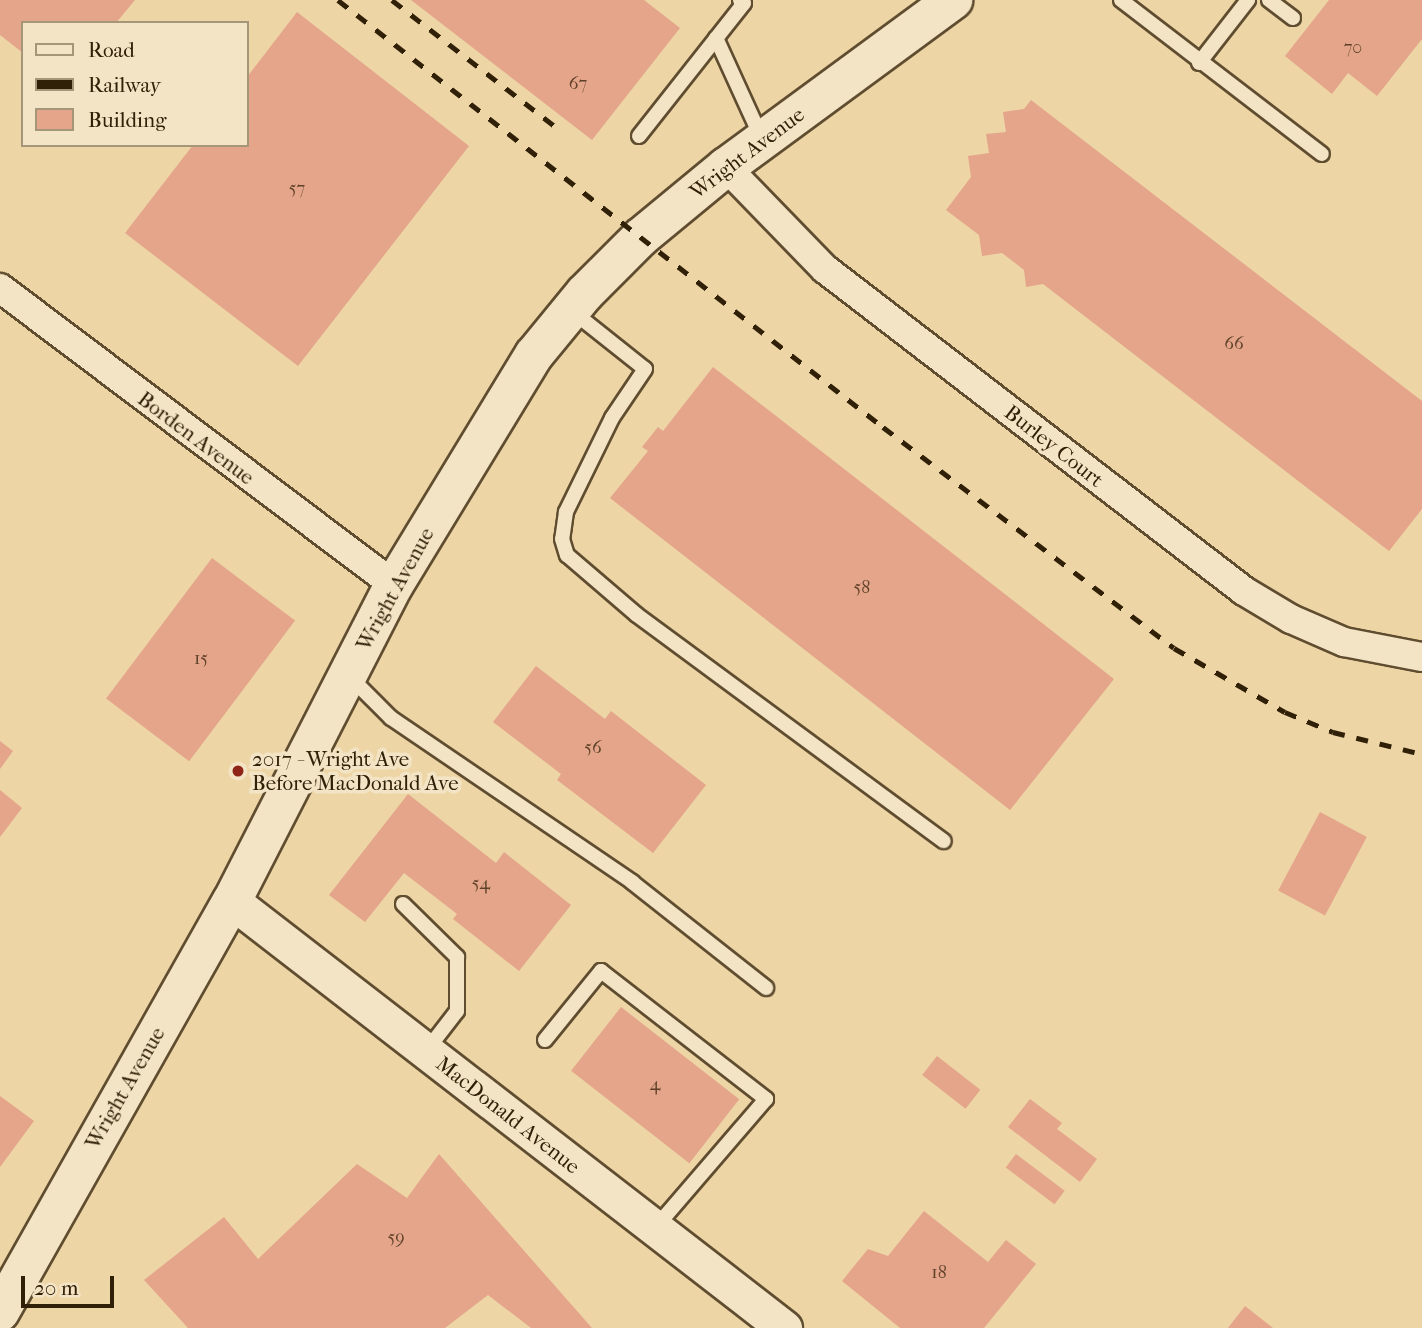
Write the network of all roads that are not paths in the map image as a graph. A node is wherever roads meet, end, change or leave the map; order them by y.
1 (740, 0) edge
2 (1121, 0) edge
3 (1248, 0) edge
4 (1269, 0) edge
5 (947, 2) edge
6 (1293, 18) dead end
7 (716, 38) junction
8 (1199, 63) junction
9 (639, 136) dead end
10 (763, 140) junction
11 (1322, 154) dead end
12 (726, 167) junction
13 (0, 288) edge
14 (571, 310) junction
15 (394, 585) junction
16 (1422, 657) edge
17 (348, 675) junction
18 (944, 841) dead end
19 (232, 901) junction
20 (403, 904) dead end
21 (766, 988) dead end
22 (545, 1040) dead end
23 (426, 1051) junction
24 (655, 1228) junction
25 (0, 1312) edge
26 (785, 1328) edge

1 - 7 lane
2 - 8 lane
3 - 8 lane
4 - 6 lane
5 - 10 main road, Wright Avenue
7 - 9 lane
7 - 10 lane
8 - 11 lane
10 - 12 main road, Wright Avenue
12 - 14 main road, Wright Avenue
12 - 16 street, Burley Court
13 - 15 street, Borden Avenue
14 - 15 main road, Wright Avenue
14 - 18 lane
15 - 17 main road, Wright Avenue
17 - 19 main road, Wright Avenue
17 - 21 lane
19 - 23 street, MacDonald Avenue
19 - 25 main road, Wright Avenue
20 - 23 lane
22 - 24 lane
23 - 24 street, MacDonald Avenue
24 - 26 street, MacDonald Avenue

